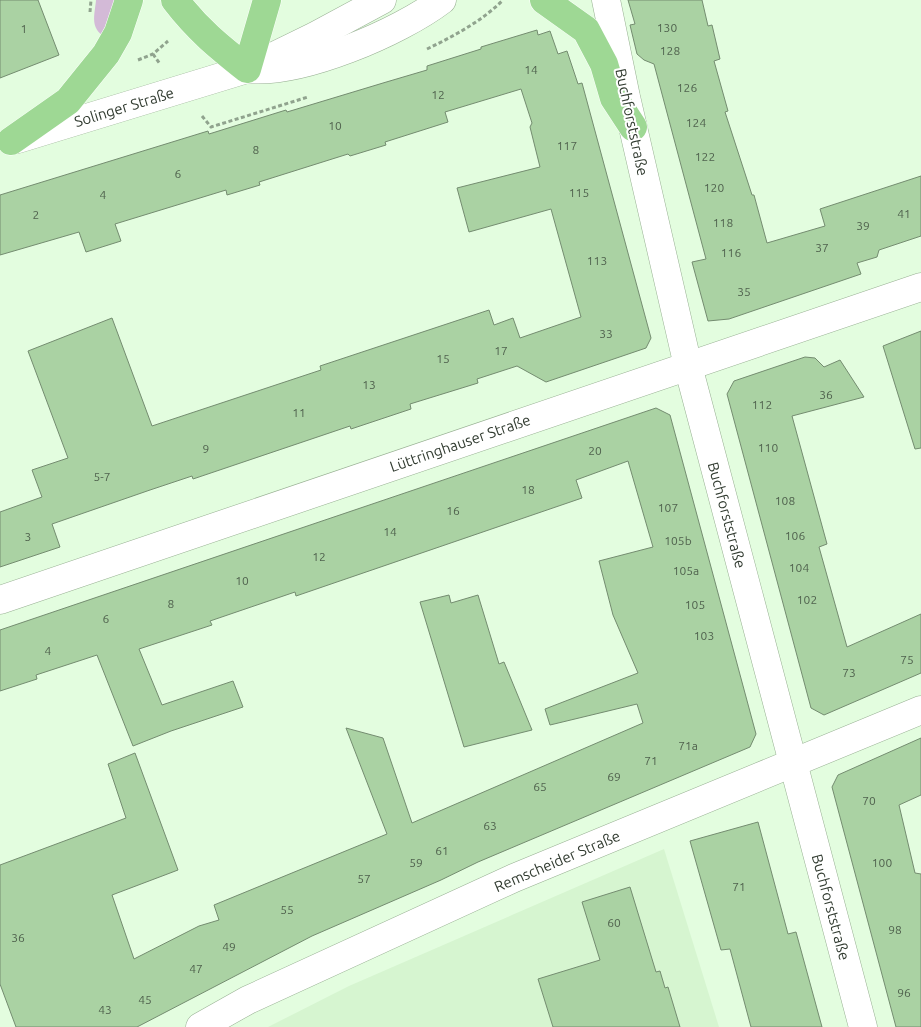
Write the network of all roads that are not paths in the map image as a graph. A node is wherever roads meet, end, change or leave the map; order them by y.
1 (128, 0) edge
2 (175, 0) edge
3 (267, 0) edge
4 (382, 0) edge
5 (442, 0) edge
6 (544, 0) edge
7 (606, 0) edge
8 (247, 69) junction
9 (633, 127) junction
10 (6, 143) edge
11 (921, 287) edge
12 (688, 366) junction
13 (0, 600) edge
14 (921, 710) edge
15 (792, 763) junction
16 (200, 1027) edge
17 (863, 1027) edge

1 - 10 highway
2 - 8 highway
3 - 8 highway
4 - 8 street, Solinger Straße
5 - 8 street, Solinger Straße
6 - 9 highway
7 - 9 street, Buchforststraße
8 - 10 street, Solinger Straße
9 - 12 street, Buchforststraße
11 - 12 street, Lüttringhauser Straße
12 - 13 street, Lüttringhauser Straße
12 - 15 street, Buchforststraße
14 - 15 street, Remscheider Straße
15 - 16 street, Remscheider Straße
15 - 17 street, Buchforststraße

